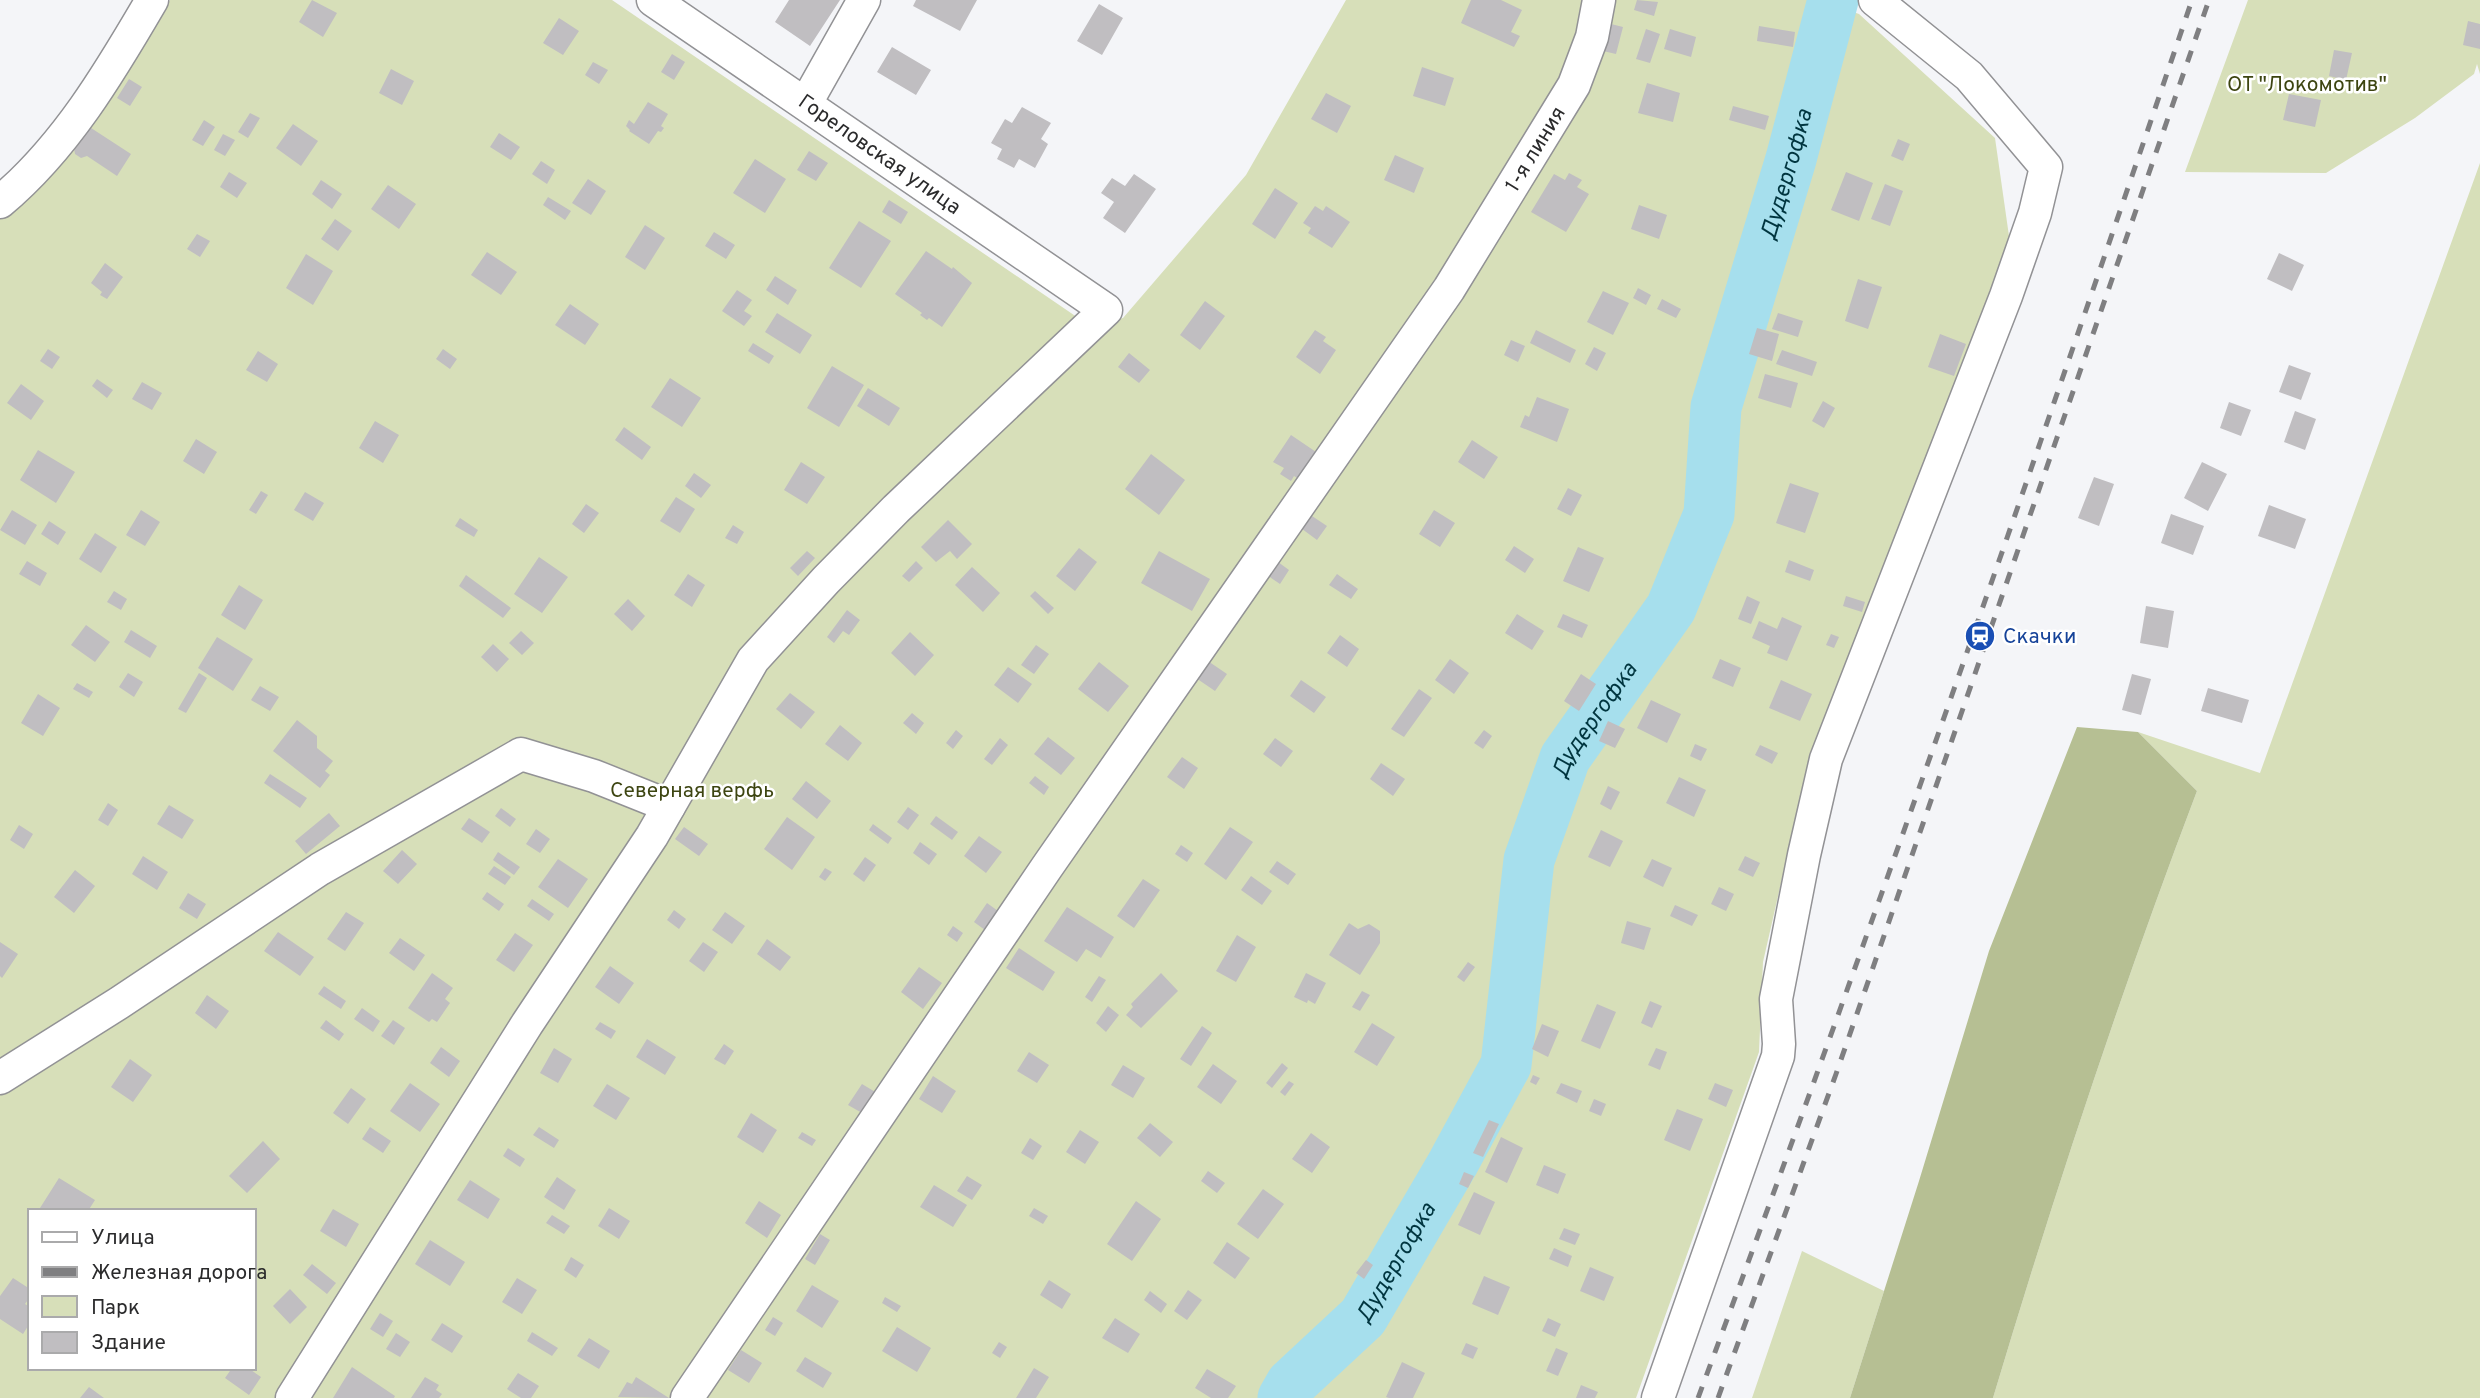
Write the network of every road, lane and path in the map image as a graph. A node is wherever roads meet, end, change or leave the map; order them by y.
1 (152, 0) edge
2 (653, 0) edge
3 (864, 0) edge
4 (1599, 0) edge
5 (1875, 0) edge
6 (806, 103) junction
7 (0, 202) edge
8 (669, 806) junction
9 (0, 1077) edge
10 (292, 1398) edge
11 (687, 1398) edge
12 (1658, 1398) edge

1 - 7 street
2 - 6 street, Гореловская улица
3 - 6 street
4 - 11 street, 1-я линия
5 - 12 street
6 - 8 street, Гореловская улица
8 - 9 street
8 - 10 street

